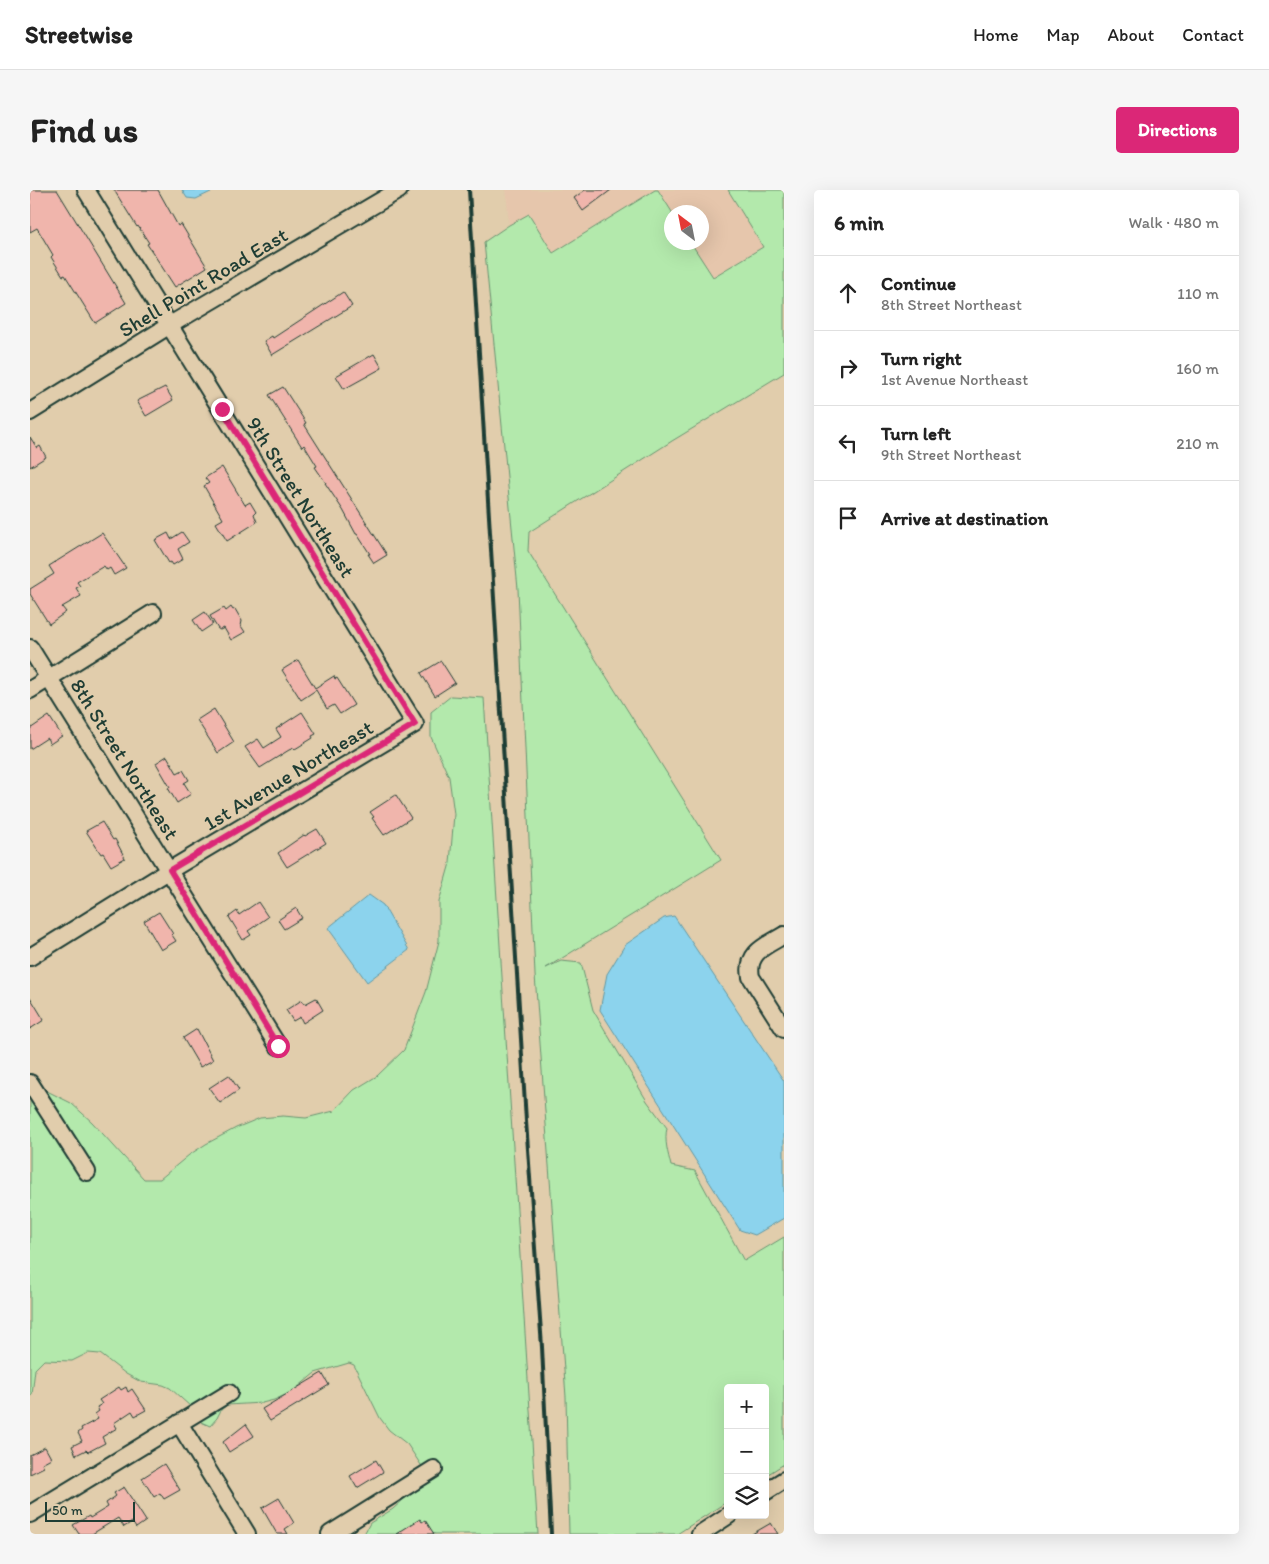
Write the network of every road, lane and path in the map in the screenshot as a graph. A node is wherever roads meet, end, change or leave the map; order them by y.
1 (86, 190) edge
2 (399, 190) edge
3 (170, 325) junction
4 (30, 412) edge
5 (153, 614) dead end
6 (30, 648) edge
7 (49, 678) junction
8 (30, 690) edge
9 (415, 724) joint
10 (170, 870) junction
11 (784, 935) edge
12 (30, 957) edge
13 (784, 1029) edge
14 (278, 1046) dead end
15 (30, 1083) edge
16 (87, 1172) dead end
17 (228, 1393) dead end
18 (179, 1423) junction
19 (434, 1469) dead end
20 (784, 1480) edge
21 (769, 1489) edge
22 (30, 1514) edge
23 (724, 1518) edge
24 (247, 1534) edge
25 (330, 1534) edge
26 (700, 1534) edge

1 - 3 street, 9th Street Northeast
2 - 3 street, Shell Point Road East
3 - 4 street, Shell Point Road East
3 - 9 street, 9th Street Northeast
5 - 7 street
6 - 7 street, 8th Street Northeast
7 - 8 street
7 - 10 street, 8th Street Northeast
9 - 10 street, 1st Avenue Northeast
10 - 12 street, 1st Avenue Northeast
10 - 14 street, 8th Street Northeast
11 - 13 street
15 - 16 street
17 - 18 street
18 - 22 street
18 - 24 street
19 - 25 street
20 - 21 street
23 - 26 street

